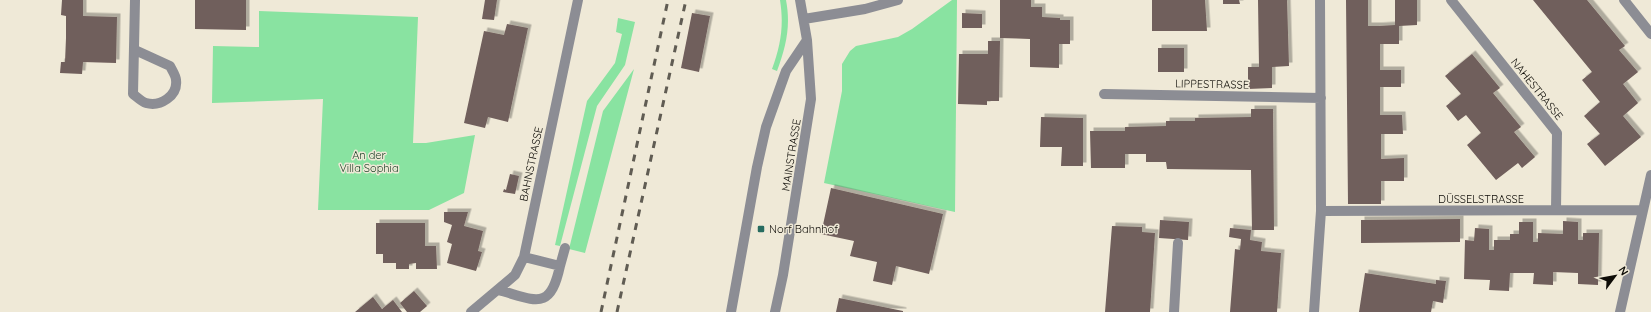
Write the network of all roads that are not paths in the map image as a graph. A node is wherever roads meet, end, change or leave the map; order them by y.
1 (135, 0) edge
2 (578, 0) edge
3 (800, 0) edge
4 (1320, 0) edge
5 (1451, 0) edge
6 (1624, 0) edge
7 (893, 1) edge
8 (804, 19) junction
9 (1651, 34) edge
10 (807, 40) junction
11 (135, 50) junction
12 (1104, 94) dead end
13 (1320, 98) junction
14 (1651, 175) edge
15 (1556, 210) junction
16 (1642, 210) junction
17 (1321, 211) junction
18 (1178, 244) dead end
19 (565, 248) dead end
20 (524, 257) junction
21 (560, 266) junction
22 (498, 290) junction
23 (472, 312) edge
24 (731, 312) edge
25 (775, 312) edge
26 (1174, 312) edge
27 (1314, 312) edge
28 (1620, 312) edge

1 - 11 street
2 - 20 street, BAHNSTRASSE
3 - 8 street, MAINSTRASSE
4 - 13 street
5 - 15 street, NAHESTRASSE
6 - 9 street
7 - 8 street
8 - 10 street, MAINSTRASSE
10 - 24 street
10 - 25 street, MAINSTRASSE
11 - 11 street
12 - 13 street, LIPPESTRASSE
13 - 17 street
14 - 16 street
15 - 16 street, DÜSSELSTRASSE
15 - 17 street, DÜSSELSTRASSE
16 - 28 street
17 - 27 street
18 - 26 street
19 - 21 street
20 - 21 street
20 - 22 street, BAHNSTRASSE
21 - 22 street
22 - 23 street, BAHNSTRASSE

